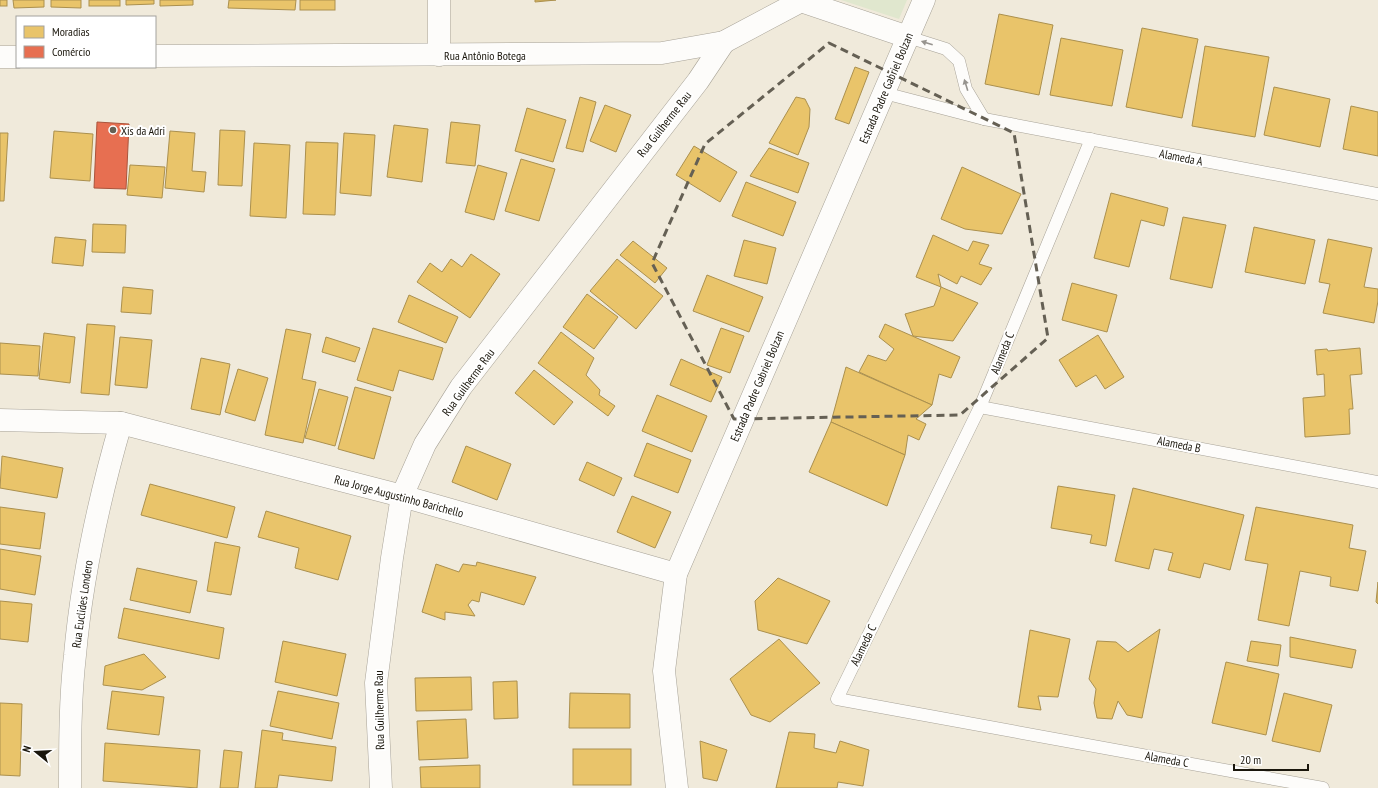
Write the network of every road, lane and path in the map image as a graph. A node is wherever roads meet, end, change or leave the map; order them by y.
1 (439, 0) edge
2 (924, 0) edge
3 (802, 1) edge
4 (908, 37) junction
5 (724, 42) junction
6 (439, 55) junction
7 (156, 56) edge
8 (0, 57) edge
9 (16, 57) edge
10 (884, 93) junction
11 (984, 119) junction
12 (1090, 139) junction
13 (1378, 194) edge
14 (980, 407) junction
15 (0, 420) edge
16 (121, 423) junction
17 (1378, 482) edge
18 (402, 496) junction
19 (676, 574) junction
20 (70, 788) edge
21 (381, 788) edge
22 (677, 788) edge
23 (1323, 788) edge

1 - 6 street
2 - 4 street, Estrada Padre Gabriel Bolzan
3 - 4 street
3 - 5 street, Rua Antônio Botega
4 - 10 street, Estrada Padre Gabriel Bolzan
11 -> 4 lane
5 - 6 street, Rua Antônio Botega
5 - 18 street, Rua Guilherme Rau
6 - 7 street, Rua Antônio Botega
8 - 9 street
10 - 11 lane, Alameda A
10 - 19 street, Estrada Padre Gabriel Bolzan
11 - 12 lane, Alameda A
12 - 13 lane, Alameda A
12 - 14 lane, Alameda C
14 - 17 lane, Alameda B
14 - 23 lane, Alameda C
15 - 16 street, Rua Jorge Augustinho Barichello
16 - 18 street, Rua Jorge Augustinho Barichello
16 - 20 street, Rua Euclides Londero
18 - 19 street, Rua Jorge Augustinho Barichello
18 - 21 street, Rua Guilherme Rau
19 - 22 street, Estrada Padre Gabriel Bolzan

